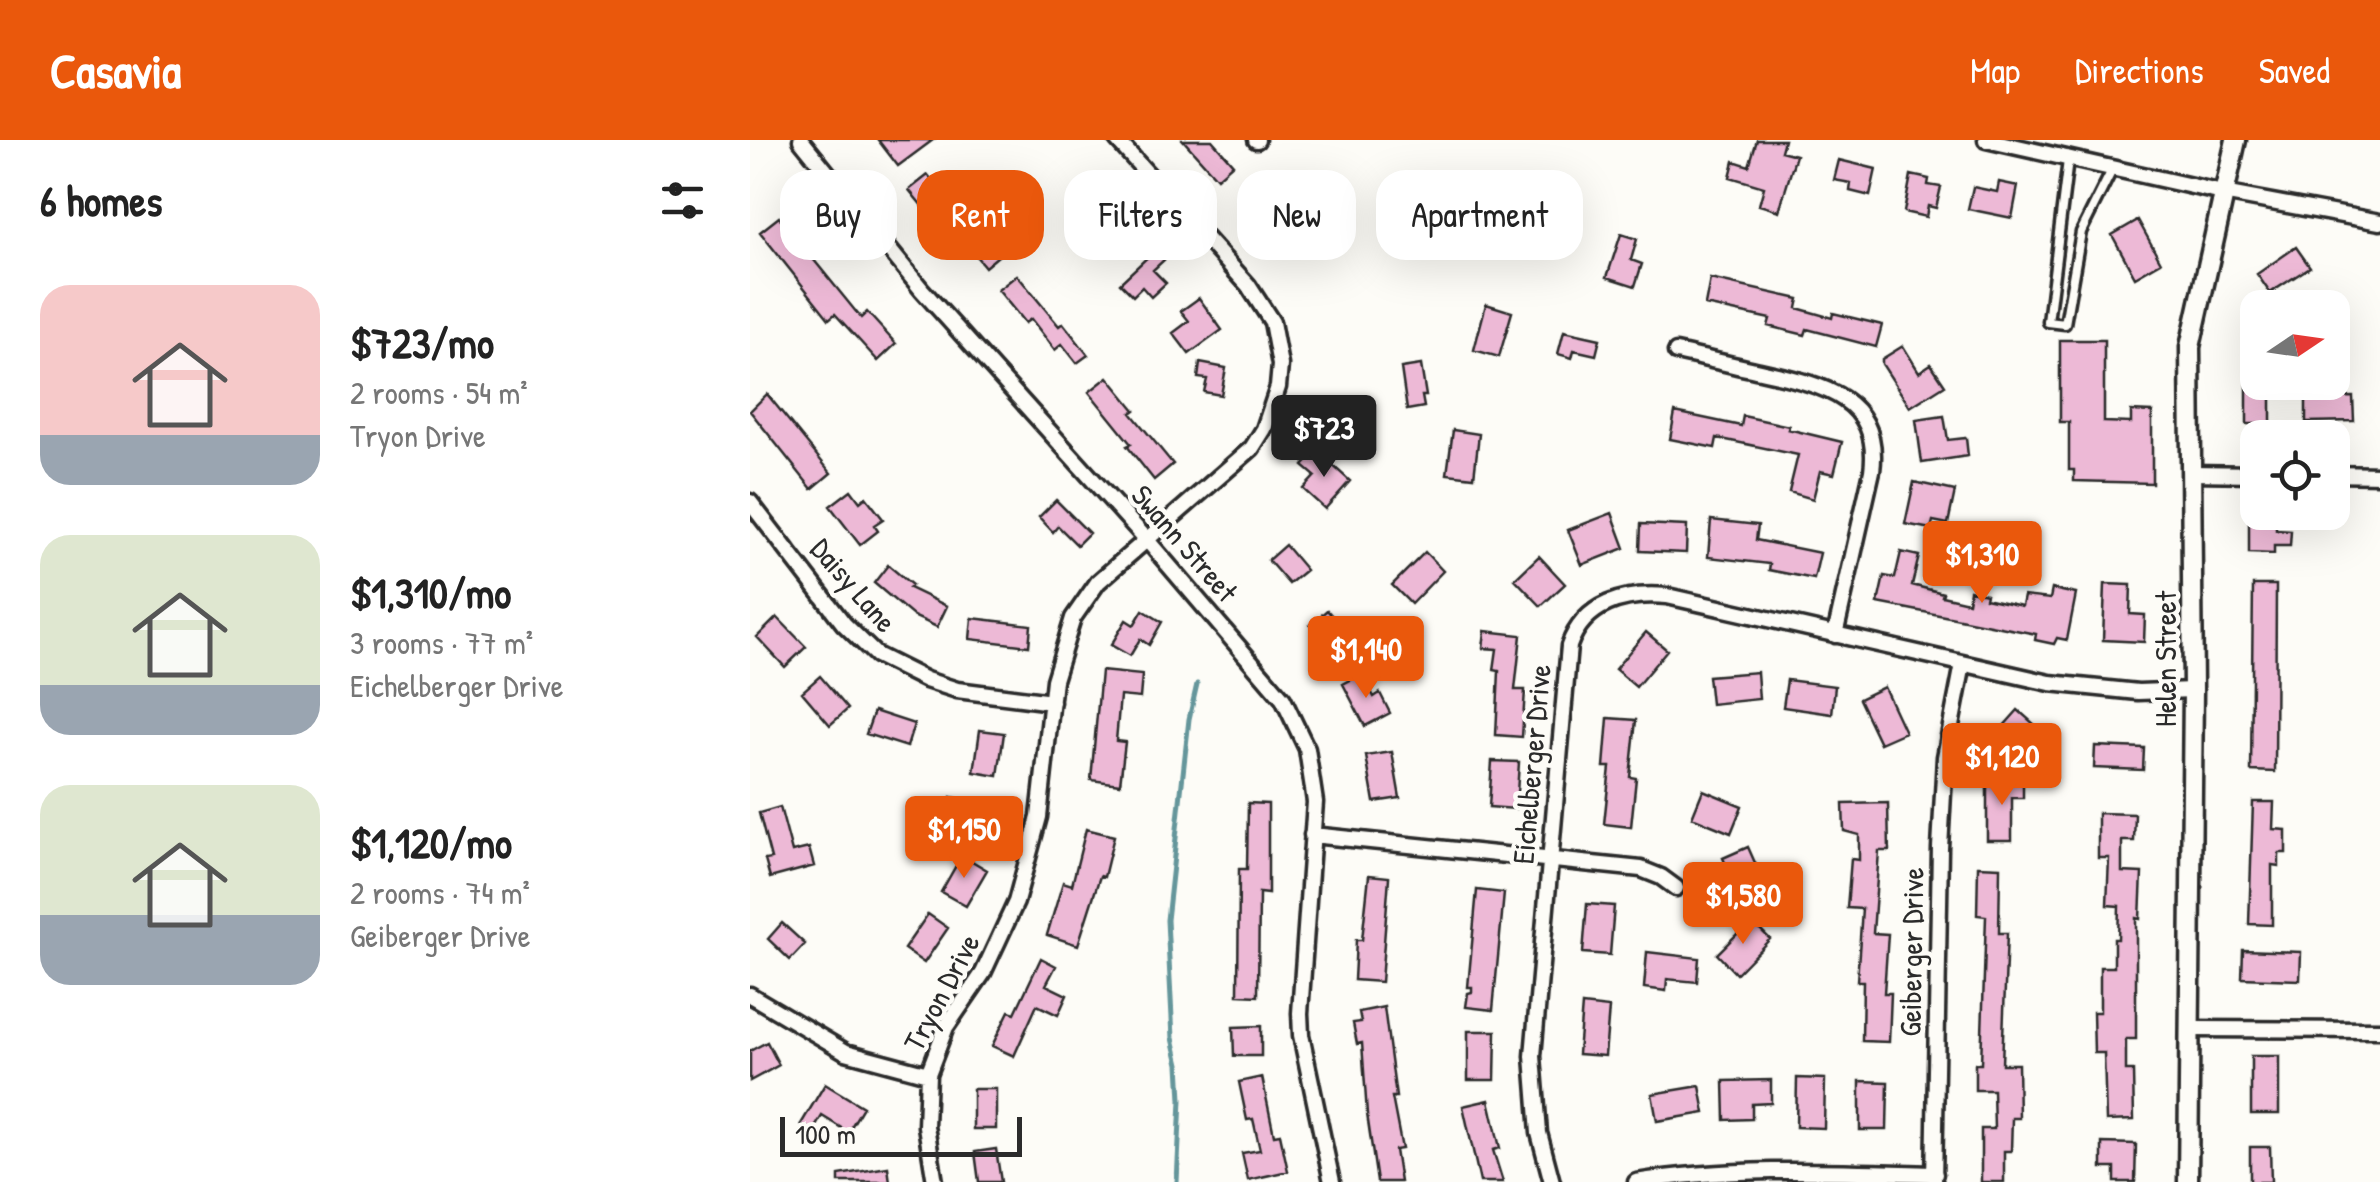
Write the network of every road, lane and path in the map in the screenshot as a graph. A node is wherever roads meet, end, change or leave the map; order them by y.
1 (801, 140) edge
2 (1117, 140) edge
3 (1986, 140) edge
4 (2236, 140) edge
5 (2068, 158) junction
6 (2112, 168) junction
7 (2224, 193) junction
8 (2380, 222) edge
9 (1676, 352) dead end
10 (2190, 473) junction
11 (2240, 474) edge
12 (2350, 474) edge
13 (2380, 474) edge
14 (750, 502) edge
15 (1147, 540) junction
16 (1835, 635) junction
17 (1964, 664) junction
18 (2193, 690) junction
19 (1052, 702) junction
20 (1312, 834) junction
21 (1550, 860) junction
22 (1676, 888) dead end
23 (750, 996) edge
24 (2190, 1029) junction
25 (2380, 1030) edge
26 (928, 1074) junction
27 (1934, 1178) edge
28 (935, 1182) edge
29 (1332, 1182) edge
30 (1552, 1182) edge
31 (1636, 1182) edge
32 (2188, 1182) edge

1 - 15 street, Swann Street
2 - 15 street, Tryon Drive
3 - 5 street
4 - 7 street, Helen Street
5 - 6 street
5 - 6 lane
6 - 7 street
7 - 8 street
7 - 10 street, Helen Street
9 - 16 street
10 - 11 street
10 - 18 street, Helen Street
12 - 13 street
14 - 19 street, Daisy Lane
15 - 19 street, Tryon Drive
15 - 20 street, Swann Street
16 - 17 street, Eichelberger Drive
16 - 21 street, Eichelberger Drive
17 - 18 street, Eichelberger Drive
17 - 27 street, Geiberger Drive
18 - 24 street, Helen Street
19 - 26 street, Tryon Drive
20 - 21 street
20 - 29 street, Swann Street
21 - 22 street
21 - 30 street, Eichelberger Drive
23 - 26 street
24 - 25 street
24 - 32 street, Helen Street
26 - 28 street, Tryon Drive
27 - 31 street

